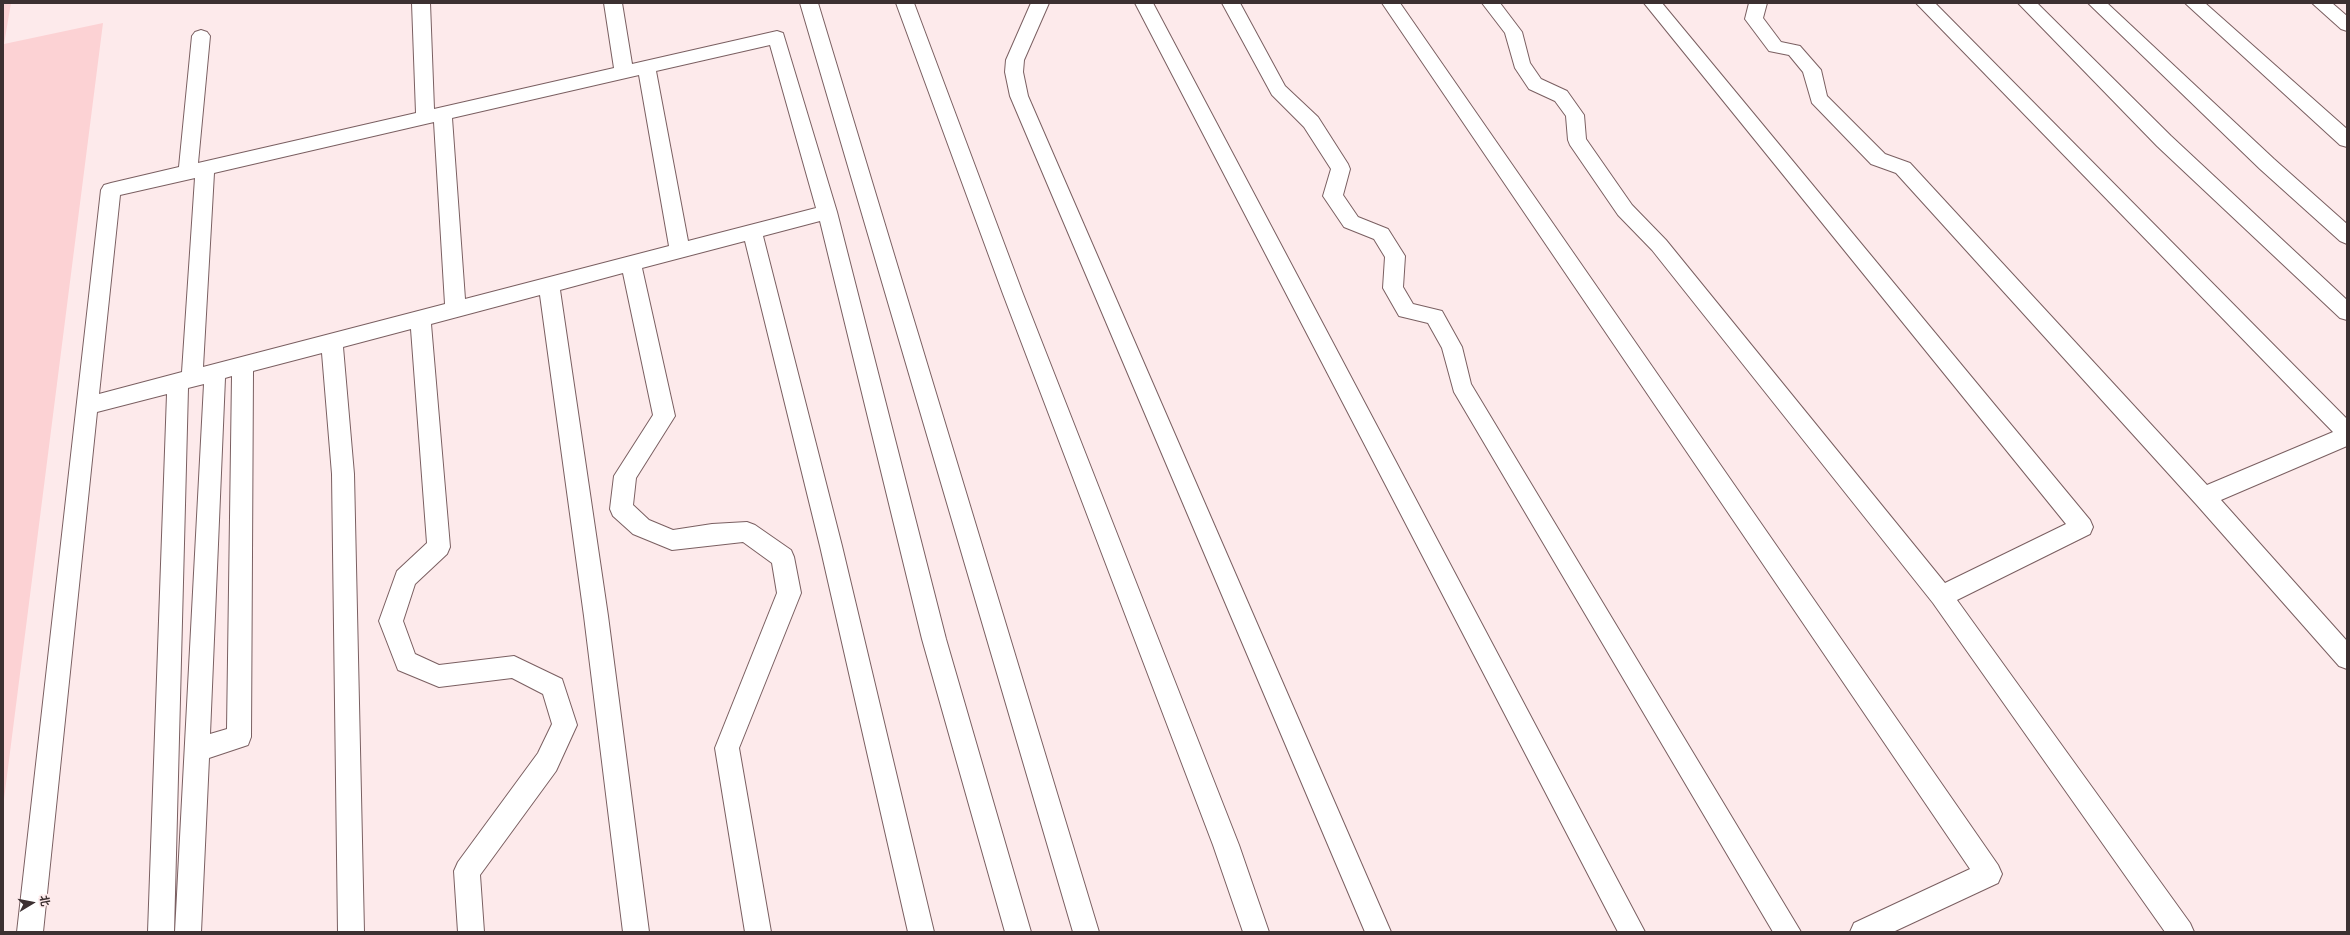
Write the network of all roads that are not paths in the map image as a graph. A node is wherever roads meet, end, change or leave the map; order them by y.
1 (421, 3) edge
2 (613, 3) edge
3 (809, 3) edge
4 (905, 3) edge
5 (1040, 3) edge
6 (1144, 3) edge
7 (1231, 3) edge
8 (1391, 3) edge
9 (1491, 3) edge
10 (1653, 3) edge
11 (1758, 3) edge
12 (1925, 3) edge
13 (2026, 3) edge
14 (2097, 3) edge
15 (2194, 3) edge
16 (2321, 3) edge
17 (2347, 25) edge
18 (201, 36) dead end
19 (646, 67) junction
20 (624, 72) junction
21 (434, 116) junction
22 (2347, 140) edge
23 (197, 170) junction
24 (826, 212) junction
25 (752, 231) junction
26 (2347, 236) edge
27 (680, 250) junction
28 (631, 264) junction
29 (549, 285) junction
30 (456, 309) junction
31 (2347, 312) edge
32 (420, 319) junction
33 (332, 342) junction
34 (243, 365) junction
35 (215, 373) junction
36 (185, 381) junction
37 (87, 406) junction
38 (2347, 433) edge
39 (2347, 436) edge
40 (2204, 497) junction
41 (1941, 596) junction
42 (2347, 658) edge
43 (196, 750) junction
44 (30, 932) edge
45 (161, 932) edge
46 (188, 932) edge
47 (351, 932) edge
48 (472, 932) edge
49 (636, 932) edge
50 (758, 932) edge
51 (922, 932) edge
52 (1018, 932) edge
53 (1086, 932) edge
54 (1256, 932) edge
55 (1378, 932) edge
56 (1632, 932) edge
57 (1788, 932) edge
58 (1863, 932) edge
59 (2180, 932) edge

1 - 21 lane
2 - 20 lane
3 - 53 lane
4 - 54 lane
5 - 55 lane
6 - 56 lane
7 - 57 lane
8 - 58 lane
9 - 41 lane
10 - 41 lane
11 - 40 lane
12 - 38 lane
13 - 31 lane
14 - 26 lane
15 - 22 lane
16 - 17 lane
18 - 23 lane
19 - 20 lane
19 - 24 lane
19 - 27 lane
20 - 21 lane
21 - 23 lane
21 - 30 lane
23 - 36 lane
23 - 37 lane
24 - 25 lane
24 - 52 lane
25 - 27 lane
25 - 51 lane
27 - 28 lane
28 - 29 lane
28 - 50 lane
29 - 30 lane
29 - 49 lane
30 - 32 lane
32 - 33 lane
32 - 48 lane
33 - 34 lane
33 - 47 lane
34 - 35 lane
34 - 43 lane
35 - 36 lane
35 - 43 lane
36 - 37 lane
36 - 45 lane
37 - 44 lane
39 - 40 lane
40 - 42 lane
41 - 59 lane
43 - 46 lane

